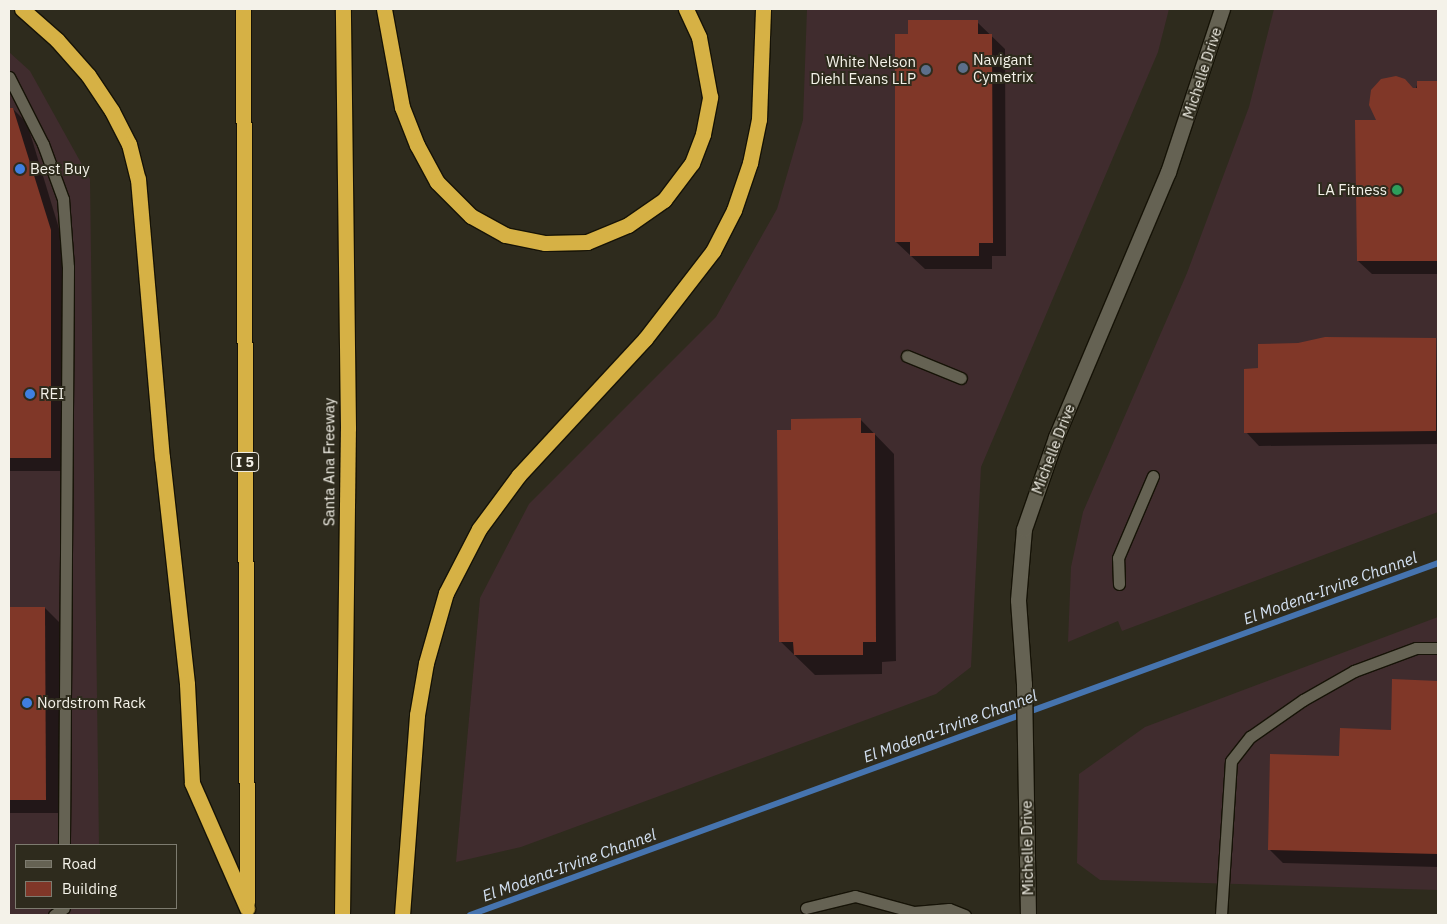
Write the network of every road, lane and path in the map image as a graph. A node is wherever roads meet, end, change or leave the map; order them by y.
1 (22, 9) edge
2 (244, 9) edge
3 (343, 9) edge
4 (384, 9) edge
5 (686, 9) edge
6 (763, 9) edge
7 (1222, 9) edge
8 (10, 77) edge
9 (907, 356) dead end
10 (961, 378) dead end
11 (1153, 476) dead end
12 (1119, 584) dead end
13 (1438, 648) edge
14 (64, 844) edge
15 (806, 908) dead end
16 (247, 911) edge
17 (342, 915) edge
18 (402, 915) edge
19 (965, 915) edge
20 (1028, 915) edge
21 (1221, 915) edge

1 - 16 highway
2 - 16 highway, I 5
3 - 17 highway, Santa Ana Freeway
4 - 5 highway
6 - 18 highway
7 - 20 street, Michelle Drive
8 - 14 lane
9 - 10 lane
11 - 12 lane
13 - 21 lane
15 - 19 lane

